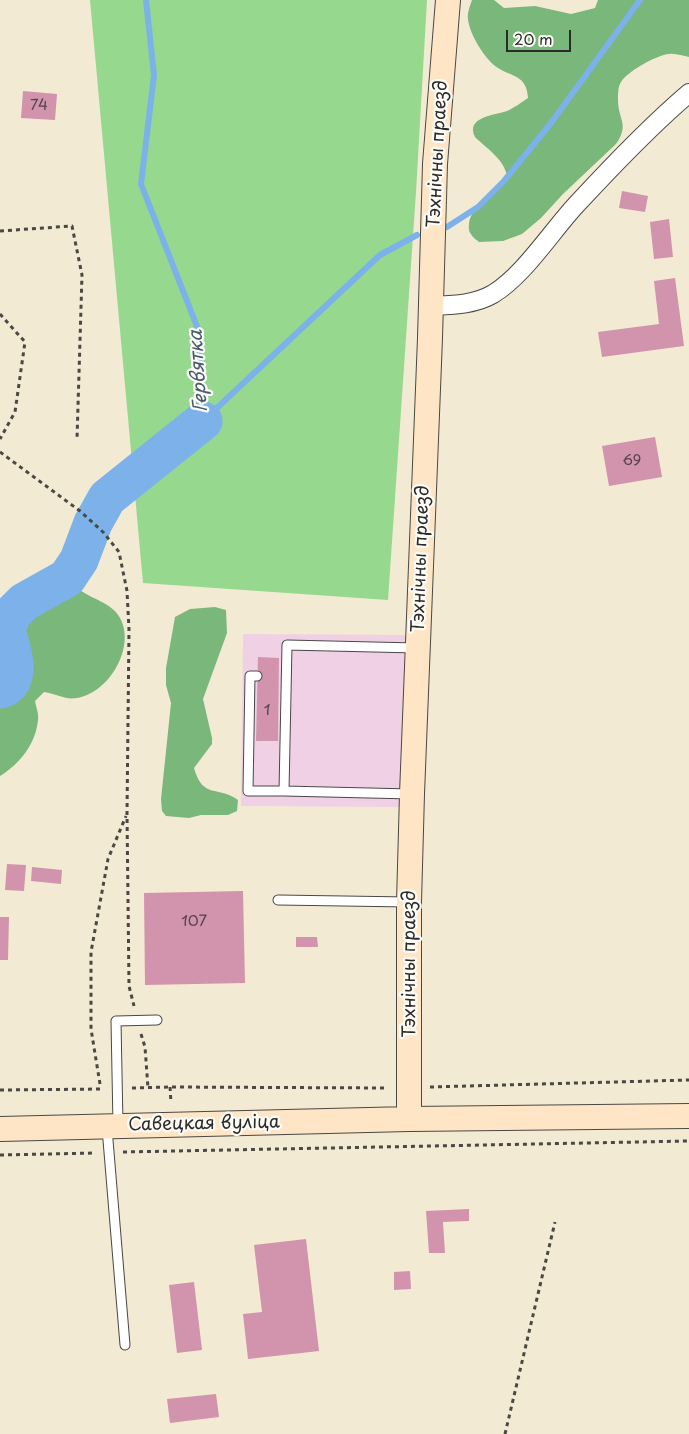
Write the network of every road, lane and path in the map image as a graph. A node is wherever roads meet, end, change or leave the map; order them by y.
1 (448, 0) edge
2 (689, 93) edge
3 (0, 231) edge
4 (431, 306) junction
5 (0, 314) edge
6 (0, 439) edge
7 (77, 439) dead end
8 (0, 452) edge
9 (418, 648) junction
10 (257, 676) dead end
11 (284, 792) junction
12 (412, 794) junction
13 (127, 814) junction
14 (278, 900) dead end
15 (410, 902) junction
16 (158, 1020) dead end
17 (138, 1021) junction
18 (689, 1080) edge
19 (148, 1088) junction
20 (410, 1088) junction
21 (101, 1089) junction
22 (118, 1089) junction
23 (0, 1090) edge
24 (689, 1116) edge
25 (409, 1119) junction
26 (113, 1126) junction
27 (0, 1129) edge
28 (689, 1141) edge
29 (110, 1153) junction
30 (0, 1155) edge
31 (556, 1222) dead end
32 (124, 1345) dead end
33 (505, 1434) edge

1 - 4 street, Тэхнічны праезд
2 - 4 street
3 - 7 path
4 - 9 street, Тэхнічны праезд
5 - 6 path
8 - 13 path
9 - 11 lane
9 - 12 street, Тэхнічны праезд
10 - 11 lane
11 - 12 lane
12 - 15 street, Тэхнічны праезд
13 - 17 path
13 - 21 path
14 - 15 lane
15 - 20 street, Тэхнічны праезд
16 - 17 lane
17 - 19 path
17 - 22 lane
18 - 20 path
19 - 20 path
19 - 22 path
20 - 25 street, Тэхнічны праезд
21 - 22 path
21 - 23 path
22 - 26 lane
24 - 25 street, Савецкая вуліца
25 - 26 street, Савецкая вуліца
26 - 27 street, Савецкая вуліца
26 - 29 lane
28 - 29 path
29 - 30 path
29 - 32 lane
31 - 33 path

